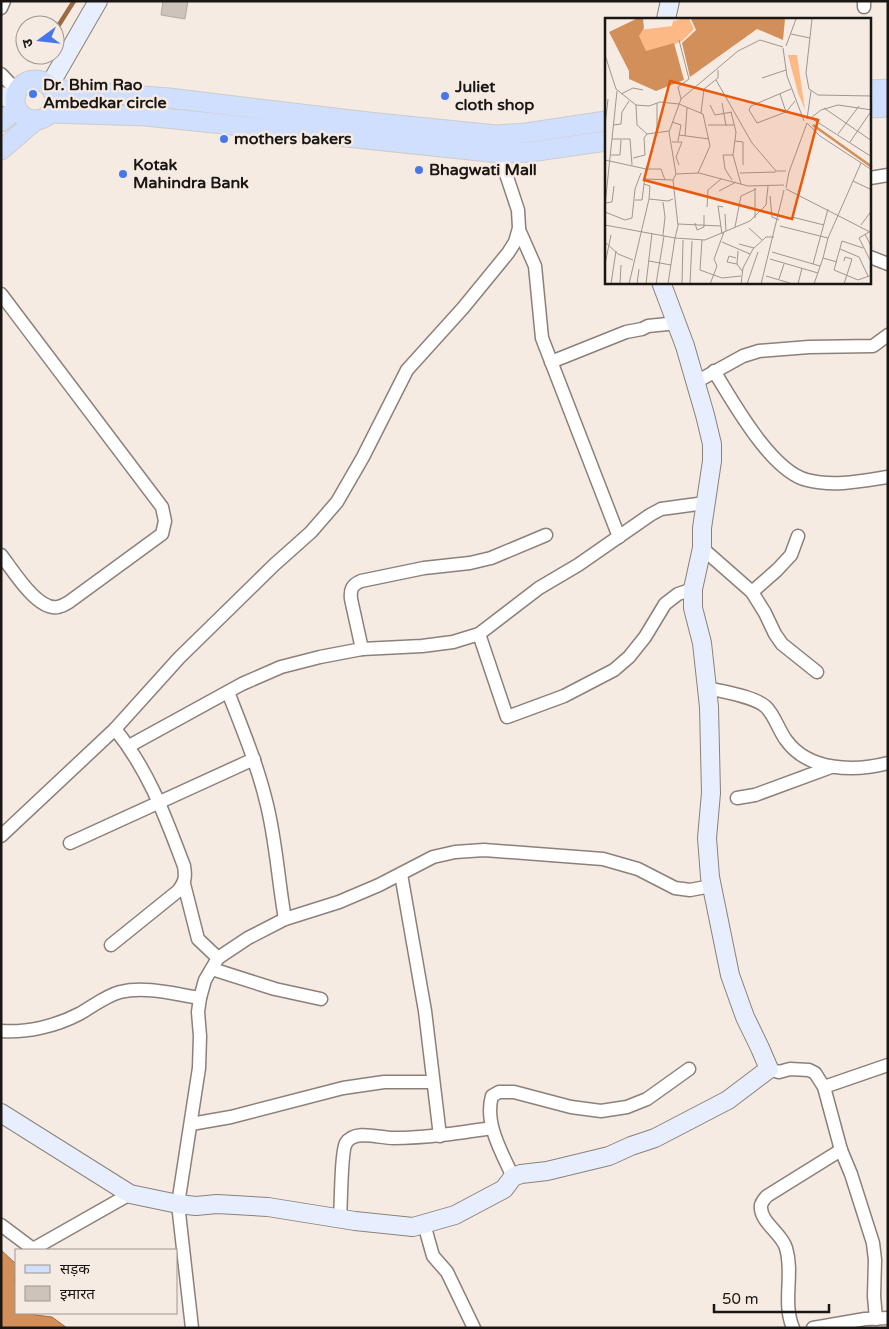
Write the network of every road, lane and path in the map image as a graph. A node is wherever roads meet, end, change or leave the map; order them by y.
1 (4, 1) edge
2 (98, 1) edge
3 (670, 1) edge
4 (1, 8) edge
5 (666, 18) edge
6 (1, 74) edge
7 (50, 88) junction
8 (888, 89) edge
9 (872, 90) edge
10 (13, 99) edge
11 (888, 107) edge
12 (872, 108) edge
13 (43, 117) junction
14 (281, 121) junction
15 (605, 121) edge
16 (1, 122) edge
17 (605, 141) edge
18 (1, 150) edge
19 (499, 153) junction
20 (888, 175) edge
21 (872, 178) edge
22 (515, 242) junction
23 (872, 258) edge
24 (888, 264) edge
25 (662, 284) edge
26 (1, 294) edge
27 (677, 323) junction
28 (888, 335) edge
29 (551, 362) junction
30 (714, 371) junction
31 (696, 382) junction
32 (888, 477) edge
33 (705, 503) junction
34 (546, 535) dead end
35 (798, 536) dead end
36 (619, 537) junction
37 (702, 548) junction
38 (1, 556) edge
39 (694, 589) junction
40 (752, 592) junction
41 (479, 634) junction
42 (362, 649) junction
43 (817, 672) dead end
44 (708, 688) junction
45 (228, 692) junction
46 (115, 729) junction
47 (129, 746) junction
48 (254, 759) junction
49 (888, 763) edge
50 (831, 767) junction
51 (737, 798) dead end
52 (160, 803) junction
53 (1, 836) edge
54 (70, 843) dead end
55 (401, 874) junction
56 (184, 884) junction
57 (711, 886) junction
58 (285, 919) junction
59 (111, 944) dead end
60 (215, 964) junction
61 (200, 998) junction
62 (321, 999) dead end
63 (1, 1031) edge
64 (888, 1065) edge
65 (689, 1069) dead end
66 (769, 1070) junction
67 (433, 1082) junction
68 (824, 1088) junction
69 (1, 1113) edge
70 (191, 1124) junction
71 (492, 1128) junction
72 (440, 1136) junction
73 (841, 1150) junction
74 (513, 1177) junction
75 (130, 1194) junction
76 (178, 1204) junction
77 (340, 1219) junction
78 (424, 1224) junction
79 (1, 1225) edge
80 (882, 1319) edge
81 (192, 1328) edge
82 (474, 1328) edge
83 (793, 1328) edge
84 (813, 1328) edge

1 - 4 street
2 - 7 street
3 - 5 street
6 - 10 street
7 - 10 main road
7 - 13 main road
7 - 14 main road
8 - 9 main road
10 - 13 main road
10 - 16 main road
11 - 12 main road
13 - 14 main road
13 - 18 main road
14 - 15 main road
14 - 19 main road
17 - 19 main road
19 - 22 street
20 - 21 street
22 - 29 street
22 - 46 street
23 - 24 street
25 - 27 street
26 - 38 street
27 - 29 street
27 - 31 street
28 - 30 street
29 - 36 street
30 - 31 street
30 - 32 street
31 - 33 street
33 - 36 street
33 - 37 street
34 - 42 street
35 - 40 street
36 - 41 street
37 - 39 street
37 - 40 street
39 - 41 street
39 - 44 street
40 - 43 street
41 - 42 street
42 - 45 street
44 - 50 street
44 - 57 street
45 - 47 street
45 - 48 street
46 - 47 street
46 - 53 street
47 - 52 street
48 - 52 street
48 - 58 street
49 - 50 street
50 - 51 street
52 - 54 street
52 - 56 street
55 - 57 street
55 - 58 street
55 - 67 street
56 - 59 street
56 - 60 street
57 - 66 street
58 - 60 street
60 - 61 street
60 - 62 street
61 - 63 street
61 - 70 street
64 - 68 street
65 - 71 street
66 - 68 street
66 - 74 street
67 - 70 street
67 - 72 street
68 - 73 street
69 - 75 street
70 - 76 street
71 - 72 street
71 - 74 street
72 - 77 street
73 - 80 street
73 - 83 street
74 - 78 street
75 - 76 street
75 - 79 street
76 - 77 street
76 - 81 street
77 - 78 street
78 - 82 street
80 - 84 street

